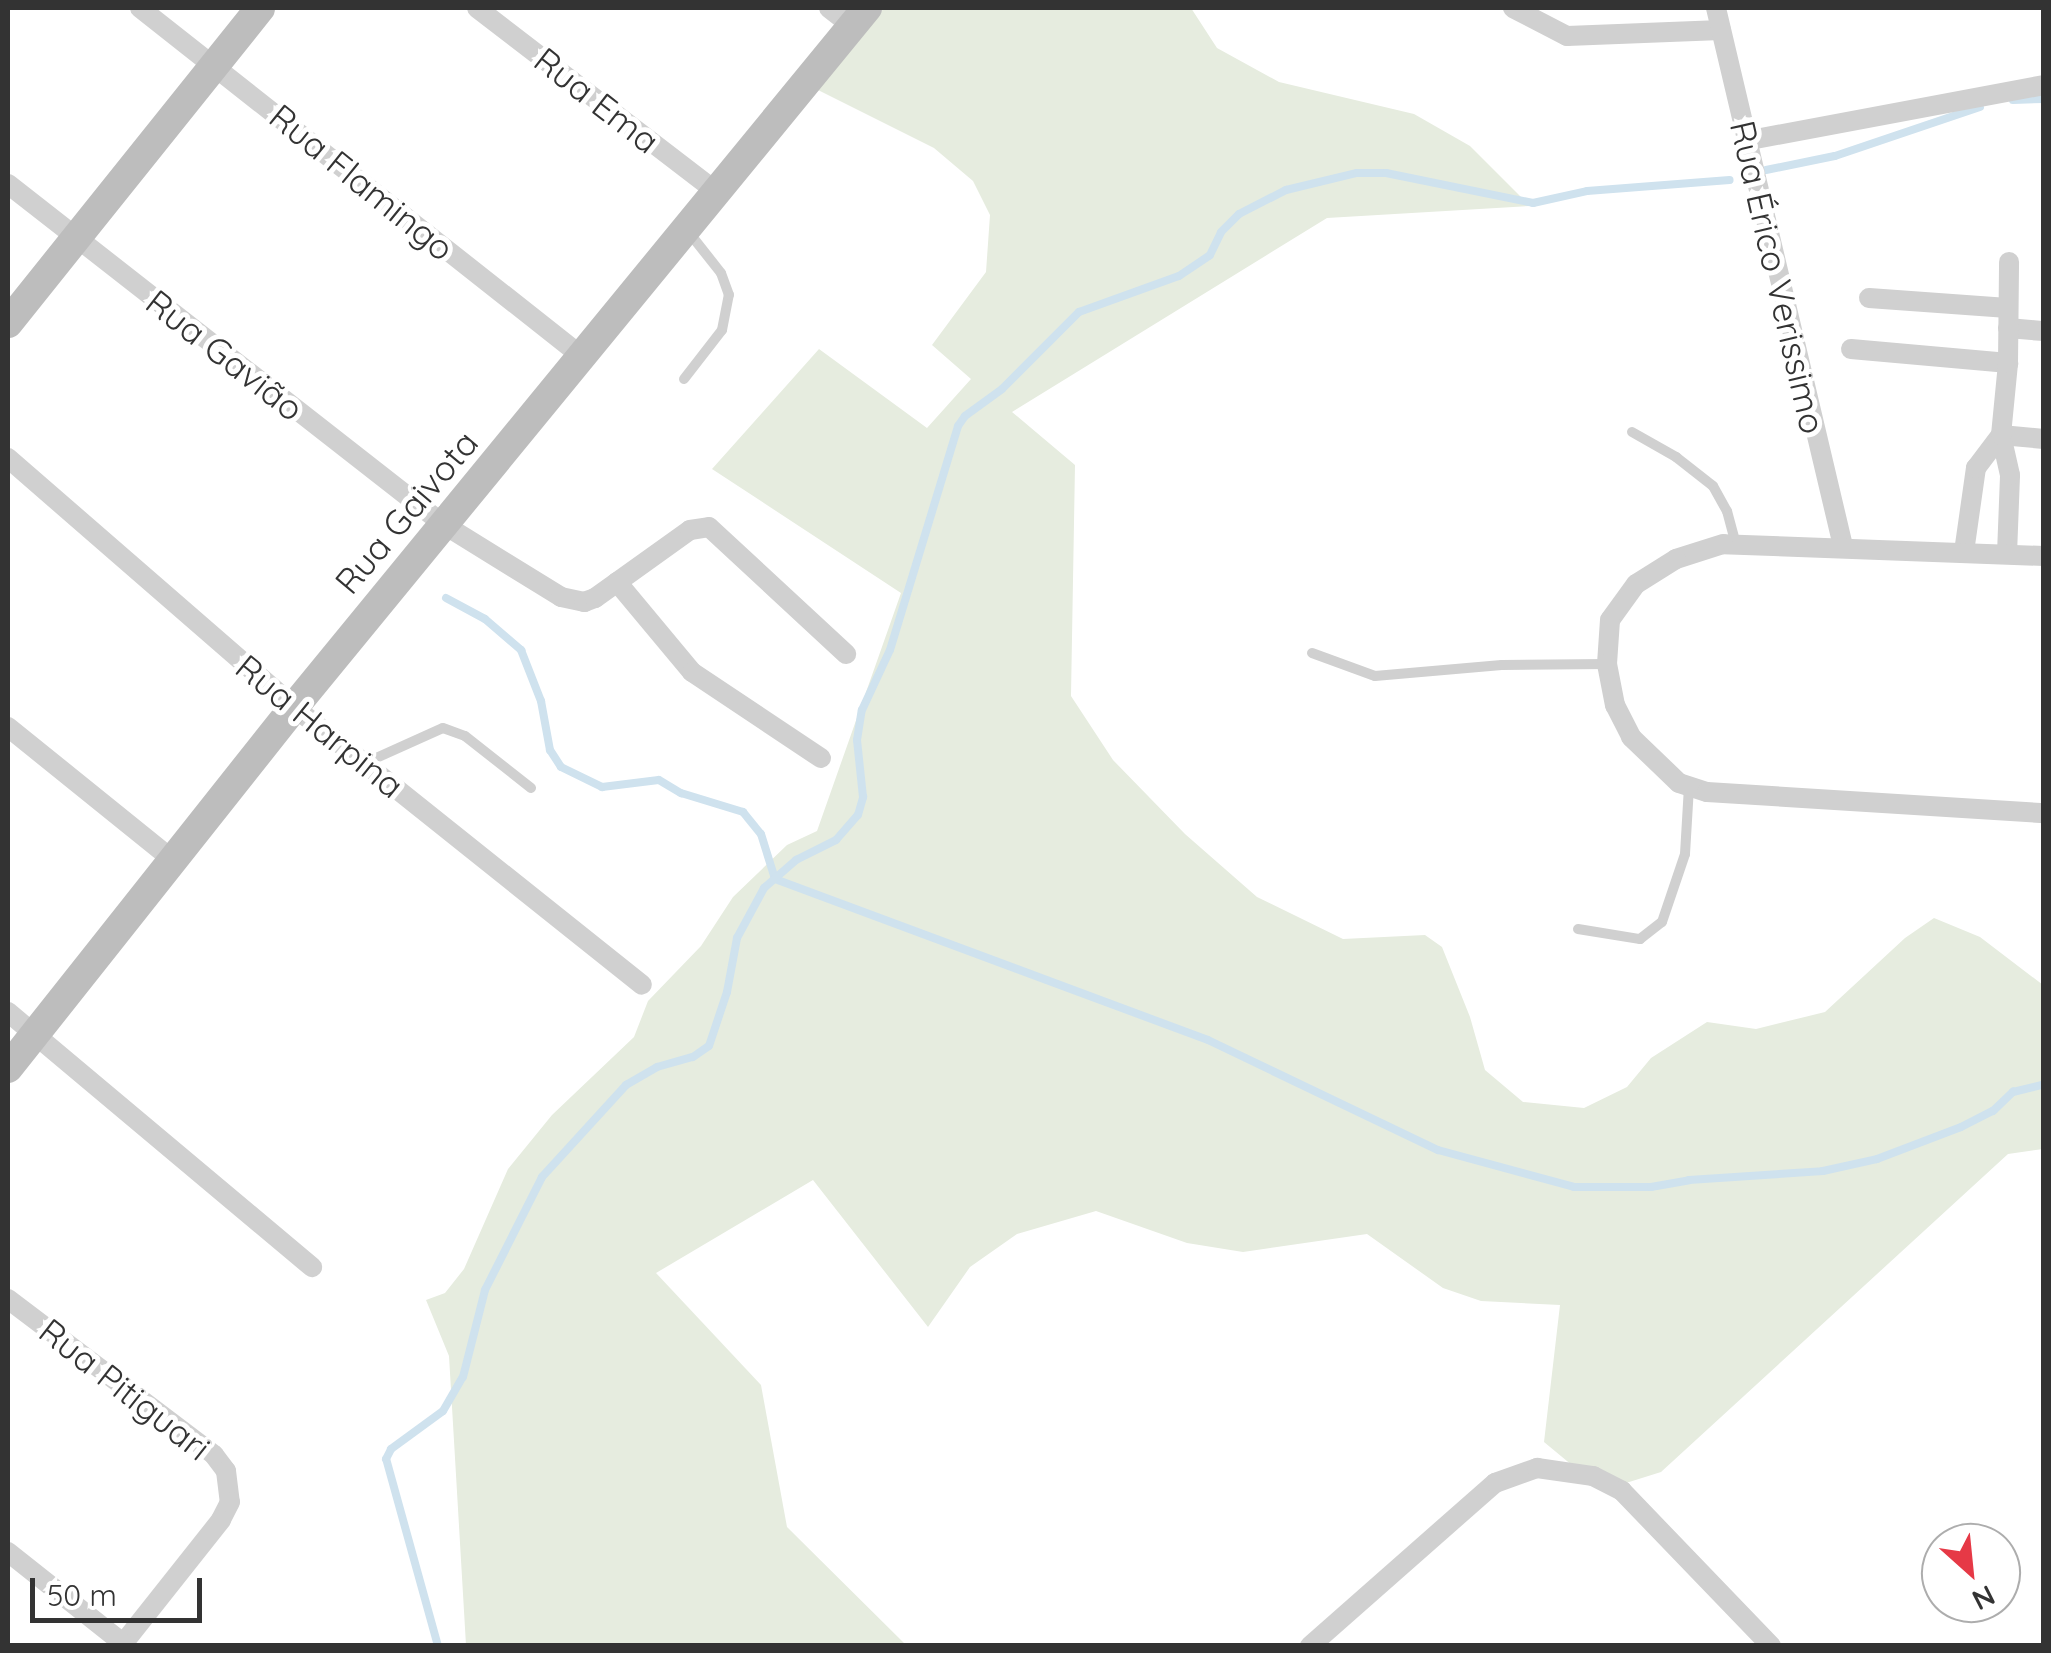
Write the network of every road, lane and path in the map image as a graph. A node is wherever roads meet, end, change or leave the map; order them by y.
1 (140, 8) edge
2 (260, 8) edge
3 (477, 8) edge
4 (1513, 8) edge
5 (1716, 8) edge
6 (849, 14) edge
7 (1721, 30) junction
8 (215, 65) junction
9 (2044, 85) edge
10 (1746, 147) junction
11 (8, 184) edge
12 (716, 192) junction
13 (686, 230) junction
14 (74, 237) junction
15 (2009, 262) dead end
16 (1869, 298) dead end
17 (2008, 318) junction
18 (8, 323) edge
19 (2044, 331) edge
20 (1851, 349) dead end
21 (584, 358) junction
22 (2008, 363) junction
23 (684, 379) dead end
24 (1632, 432) dead end
25 (2001, 435) junction
26 (2044, 439) edge
27 (8, 458) edge
28 (443, 524) junction
29 (1736, 544) junction
30 (1843, 546) junction
31 (1964, 552) junction
32 (2006, 554) junction
33 (2044, 556) edge
34 (618, 582) junction
35 (1312, 652) dead end
36 (846, 654) dead end
37 (1606, 664) junction
38 (294, 708) junction
39 (8, 727) edge
40 (821, 758) dead end
41 (364, 763) junction
42 (1689, 786) junction
43 (531, 788) dead end
44 (2044, 813) edge
45 (174, 861) junction
46 (1578, 929) dead end
47 (642, 985) dead end
48 (8, 1012) edge
49 (34, 1034) junction
50 (8, 1068) edge
51 (312, 1267) dead end
52 (8, 1299) edge
53 (8, 1552) edge
54 (128, 1643) edge
55 (1310, 1646) edge
56 (1771, 1646) edge

1 - 8 street, Rua Flamingo
2 - 8 street
3 - 12 street, Rua Ema
4 - 7 street
5 - 7 street, Rua Érico Verissimo
6 - 12 street, Rua Gaivota
7 - 10 street, Rua Érico Verissimo
8 - 14 street
8 - 21 street, Rua Flamingo
9 - 10 street
10 - 30 street, Rua Érico Verissimo
11 - 14 street, Rua Gavião
12 - 13 street, Rua Gaivota
13 - 21 street, Rua Gaivota
13 - 23 lane
14 - 18 street
14 - 28 street, Rua Gavião
15 - 17 street
16 - 17 street
17 - 19 street
17 - 22 street
20 - 22 street
21 - 28 street, Rua Gaivota
22 - 25 street
24 - 29 lane
25 - 26 street
25 - 31 street
25 - 32 street
27 - 38 street, Rua Harpina
28 - 34 street, Rua Gavião
28 - 38 street, Rua Gaivota
29 - 30 street
29 - 37 street
30 - 31 street
31 - 32 street
32 - 33 street
34 - 36 street
34 - 40 street
35 - 37 lane
37 - 42 street
38 - 41 street, Rua Harpina
38 - 45 street, Rua Gaivota
39 - 45 street
41 - 43 lane
41 - 47 street, Rua Harpina
42 - 44 street
42 - 46 lane
45 - 49 street, Rua Gaivota
48 - 49 street
49 - 50 street, Rua Gaivota
49 - 51 street
52 - 54 street, Rua Pitiguari
53 - 54 street
55 - 56 street

